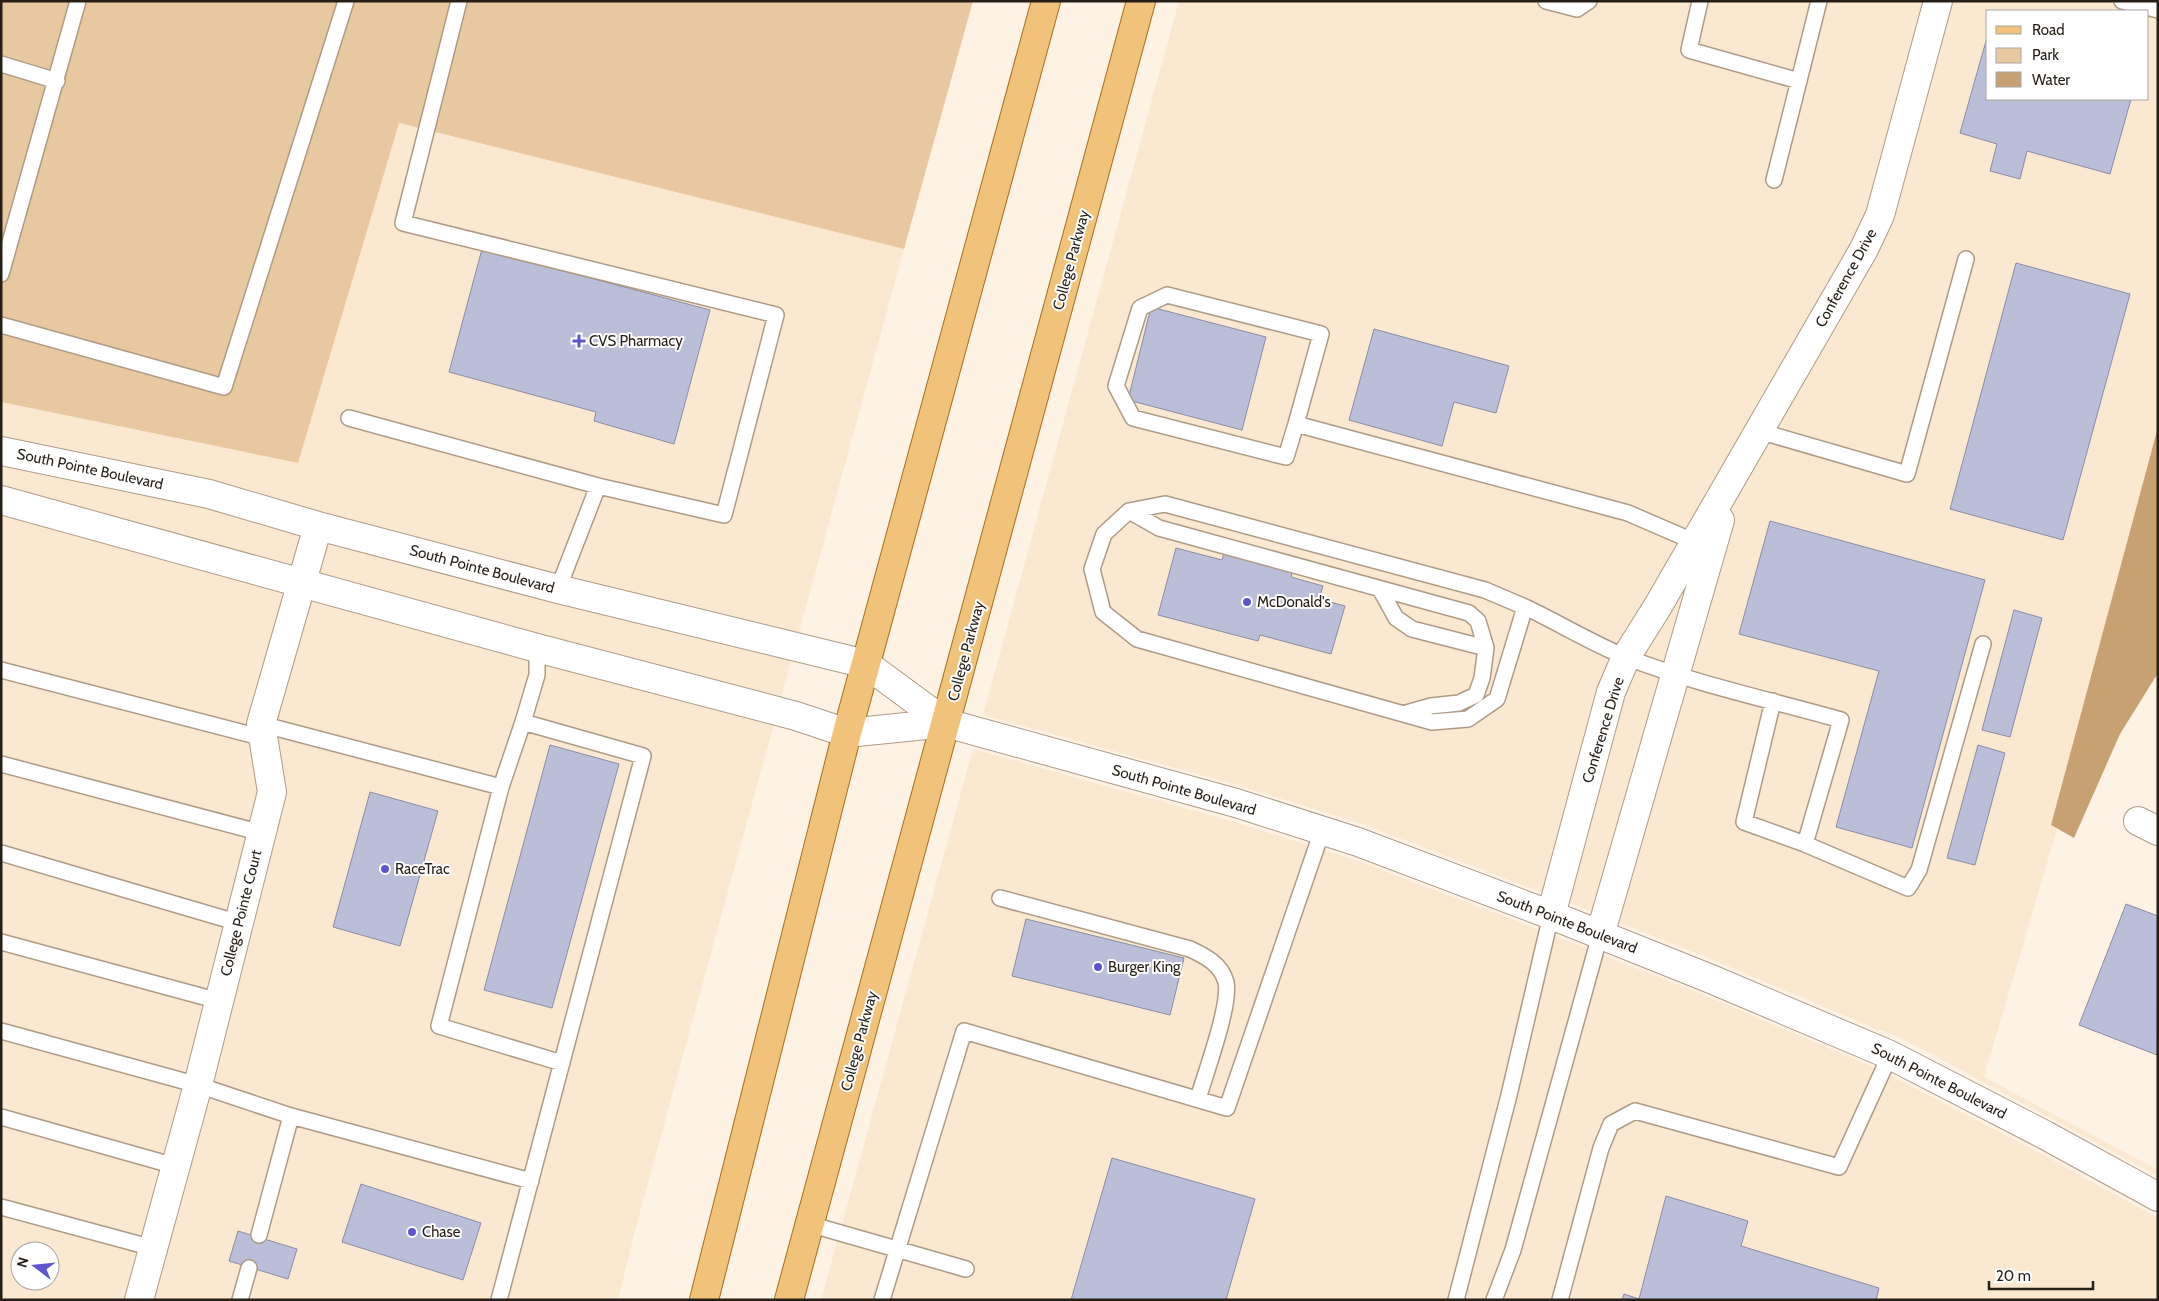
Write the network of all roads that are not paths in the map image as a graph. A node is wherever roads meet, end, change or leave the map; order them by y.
1 (78, 1) edge
2 (346, 1) edge
3 (458, 1) edge
4 (1046, 1) edge
5 (1141, 1) edge
6 (1546, 1) edge
7 (1589, 1) edge
8 (1700, 1) edge
9 (1819, 1) edge
10 (1938, 1) edge
11 (2122, 1) edge
12 (2158, 10) edge
13 (1, 64) edge
14 (57, 80) junction
15 (1799, 81) junction
16 (1774, 180) dead end
17 (1966, 259) dead end
18 (1, 274) edge
19 (1, 325) edge
20 (348, 418) dead end
21 (1296, 424) junction
22 (1759, 431) junction
23 (1, 450) edge
24 (1731, 480) junction
25 (598, 486) junction
26 (1, 500) edge
27 (1129, 511) junction
28 (318, 526) junction
29 (1695, 542) junction
30 (302, 584) junction
31 (1380, 588) junction
32 (558, 589) junction
33 (1525, 607) junction
34 (1983, 644) dead end
35 (537, 648) junction
36 (1486, 648) junction
37 (1626, 657) junction
38 (866, 664) junction
39 (1, 670) edge
40 (1675, 674) junction
41 (1773, 701) junction
42 (1403, 714) junction
43 (523, 722) junction
44 (946, 724) junction
45 (263, 731) junction
46 (847, 733) junction
47 (1, 764) edge
48 (501, 787) junction
49 (1322, 831) junction
50 (262, 833) junction
51 (1805, 844) junction
52 (1, 853) edge
53 (1000, 898) dead end
54 (1551, 915) junction
55 (239, 923) junction
56 (1600, 935) junction
57 (1, 942) edge
58 (219, 1001) junction
59 (1, 1031) edge
60 (1890, 1055) junction
61 (562, 1063) junction
62 (198, 1086) junction
63 (1198, 1099) junction
64 (291, 1116) junction
65 (1, 1117) edge
66 (175, 1166) junction
67 (531, 1182) junction
68 (2158, 1197) edge
69 (1, 1207) edge
70 (809, 1224) junction
71 (258, 1235) dead end
72 (153, 1248) junction
73 (897, 1250) junction
74 (249, 1268) dead end
75 (966, 1269) dead end
76 (139, 1300) edge
77 (240, 1300) edge
78 (499, 1300) edge
79 (704, 1300) edge
80 (789, 1300) edge
81 (882, 1300) edge
82 (1456, 1300) edge
83 (1494, 1300) edge
84 (1560, 1300) edge

1 - 14 lane
2 - 19 lane
3 - 25 lane
4 - 38 main road
5 - 44 main road, College Parkway
6 - 7 lane
8 - 15 lane
9 - 15 lane
10 - 22 street, Conference Drive
11 - 12 lane
13 - 14 lane
14 - 18 lane
15 - 16 lane
17 - 22 lane
20 - 25 lane
21 - 21 lane
21 - 29 lane
22 - 24 street, Conference Drive
23 - 28 street, South Pointe Boulevard
24 - 29 street, Conference Drive
24 - 40 street, Conference Drive
25 - 32 lane
26 - 30 street, South Pointe Boulevard
27 - 31 lane
27 - 33 lane
27 - 42 lane
28 - 30 street, College Pointe Court
28 - 32 street, South Pointe Boulevard
29 - 37 street, Conference Drive
30 - 35 street, South Pointe Boulevard
30 - 45 street, College Pointe Court
31 - 36 lane
31 - 36 lane
32 - 38 street, South Pointe Boulevard
33 - 37 lane
33 - 42 lane
34 - 51 lane
35 - 43 lane
35 - 46 street, South Pointe Boulevard
36 - 42 lane
37 - 40 lane
37 - 54 street, Conference Drive
38 - 44 street, South Pointe Boulevard
38 - 46 main road
39 - 45 lane
40 - 41 lane
40 - 56 street, Conference Drive
41 - 51 lane
41 - 51 lane
43 - 48 lane
43 - 61 lane
44 - 46 street, South Pointe Boulevard
44 - 49 street, South Pointe Boulevard
44 - 70 main road, College Parkway
45 - 48 lane
45 - 50 street, College Pointe Court
46 - 79 main road
47 - 50 lane
48 - 61 lane
49 - 54 street, South Pointe Boulevard
49 - 63 lane
50 - 55 street, College Pointe Court
52 - 55 lane
53 - 63 lane
54 - 56 street, South Pointe Boulevard
54 - 82 lane
55 - 58 street, College Pointe Court
56 - 60 street, South Pointe Boulevard
56 - 83 lane
57 - 58 lane
58 - 62 street, College Pointe Court
59 - 62 lane
60 - 68 street, South Pointe Boulevard
60 - 84 lane
61 - 67 lane
62 - 64 lane
62 - 66 street, College Pointe Court
63 - 73 lane
64 - 67 lane
64 - 71 lane
65 - 66 lane
66 - 72 street, College Pointe Court
67 - 78 lane
69 - 72 lane
70 - 73 lane
70 - 80 main road, College Parkway
72 - 76 street, College Pointe Court
73 - 75 lane
73 - 81 lane
74 - 77 lane

